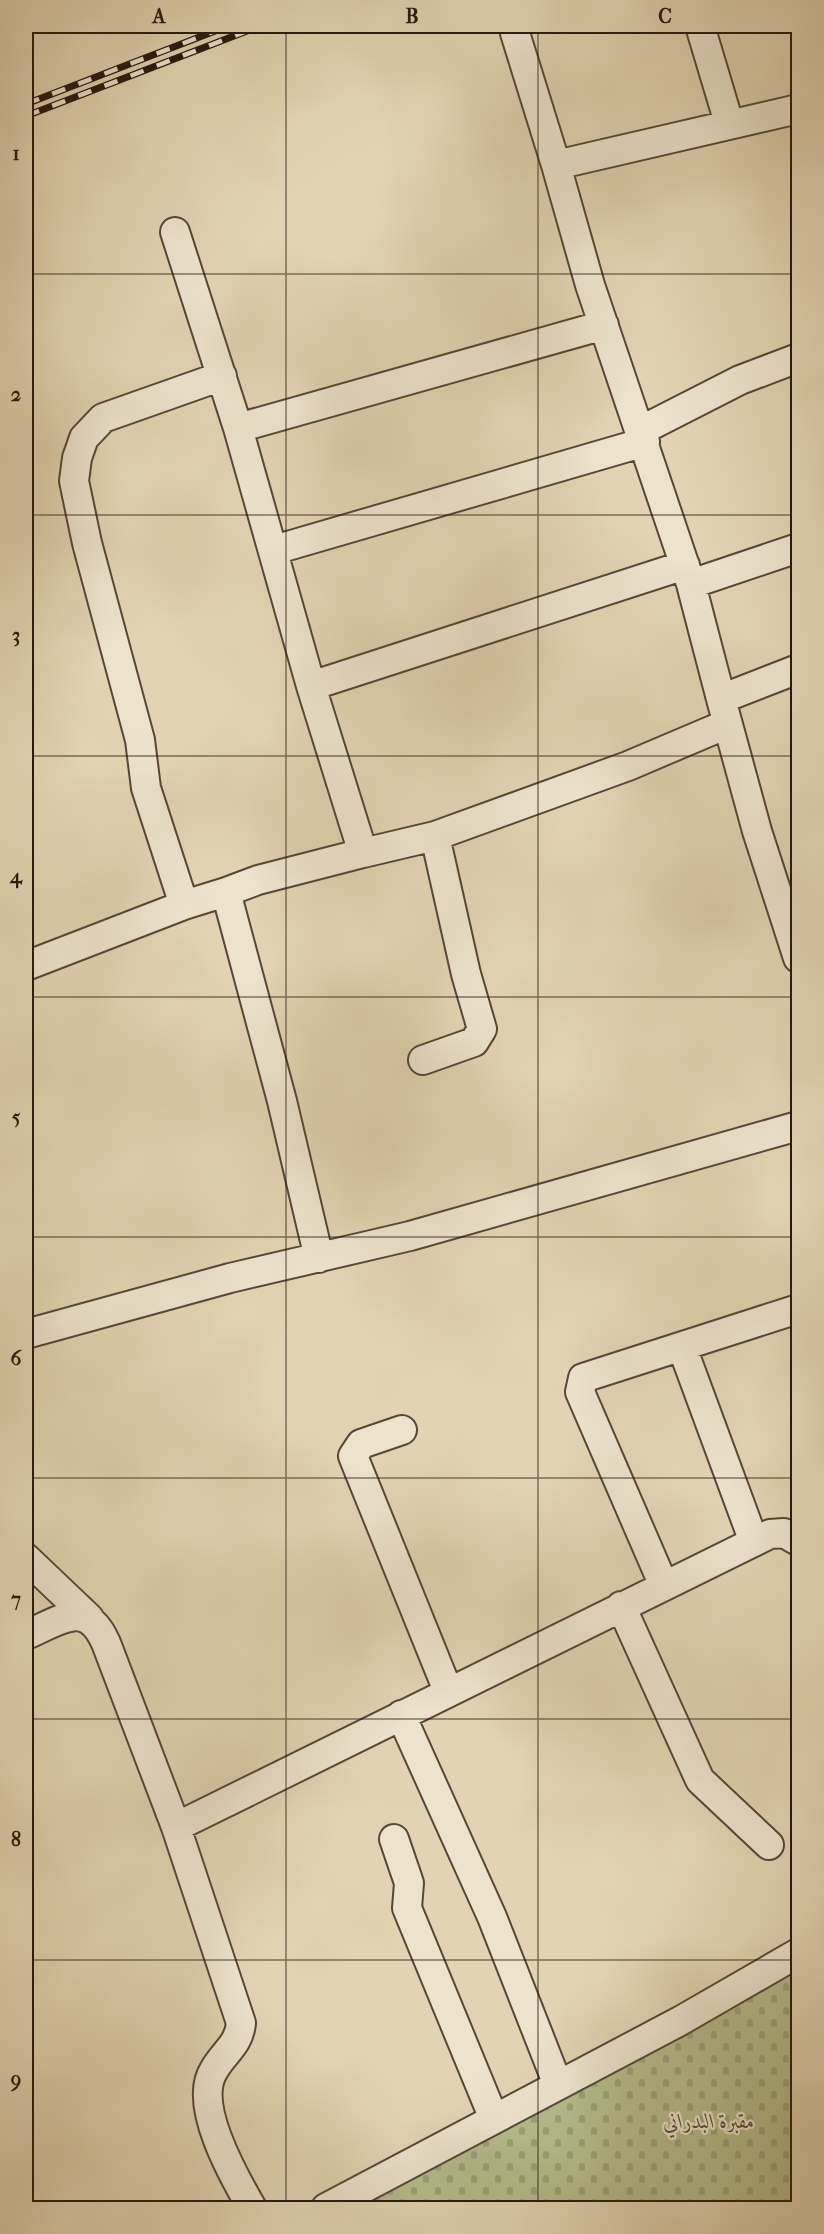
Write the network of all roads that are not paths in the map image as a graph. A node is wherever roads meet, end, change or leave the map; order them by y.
1 (700, 26) edge
2 (515, 33) dead end
3 (798, 109) edge
4 (729, 123) junction
5 (556, 165) junction
6 (175, 232) dead end
7 (604, 326) junction
8 (798, 358) edge
9 (222, 376) junction
10 (238, 428) junction
11 (643, 437) junction
12 (798, 548) edge
13 (274, 550) junction
14 (688, 575) junction
15 (798, 669) edge
16 (311, 686) junction
17 (724, 712) junction
18 (435, 836) junction
19 (363, 853) junction
20 (226, 892) junction
21 (184, 905) junction
22 (798, 958) edge
23 (26, 966) edge
24 (423, 1060) dead end
25 (798, 1126) edge
26 (319, 1258) junction
27 (798, 1309) edge
28 (26, 1334) edge
29 (682, 1347) junction
30 (402, 1430) dead end
31 (798, 1541) edge
32 (754, 1542) junction
33 (26, 1558) edge
34 (664, 1586) junction
35 (621, 1606) junction
36 (89, 1618) junction
37 (26, 1635) edge
38 (448, 1691) junction
39 (401, 1715) junction
40 (176, 1827) junction
41 (394, 1839) dead end
42 (768, 1845) dead end
43 (798, 1953) edge
44 (558, 2085) junction
45 (494, 2119) junction
46 (252, 2208) edge
47 (327, 2208) edge

1 - 4 street
2 - 5 street
3 - 4 street
4 - 5 street
5 - 7 street
6 - 9 street
7 - 10 street
7 - 11 street
8 - 11 street
9 - 10 street
9 - 21 street
10 - 13 street
11 - 13 street
11 - 14 street
12 - 14 street
13 - 16 street
14 - 16 street
14 - 17 street
15 - 17 street
16 - 19 street
17 - 18 street
17 - 22 street
18 - 19 street
18 - 24 street
19 - 20 street
20 - 21 street
20 - 26 street
21 - 23 street
25 - 26 street
26 - 28 street
27 - 29 street
29 - 32 street
29 - 34 street
30 - 38 street
31 - 32 street
32 - 34 street
33 - 36 street
34 - 35 street
35 - 38 street
35 - 42 street
36 - 37 street
36 - 40 street
38 - 39 street
39 - 40 street
39 - 44 street
40 - 46 street
41 - 45 street
43 - 44 street
44 - 45 street
45 - 47 street

